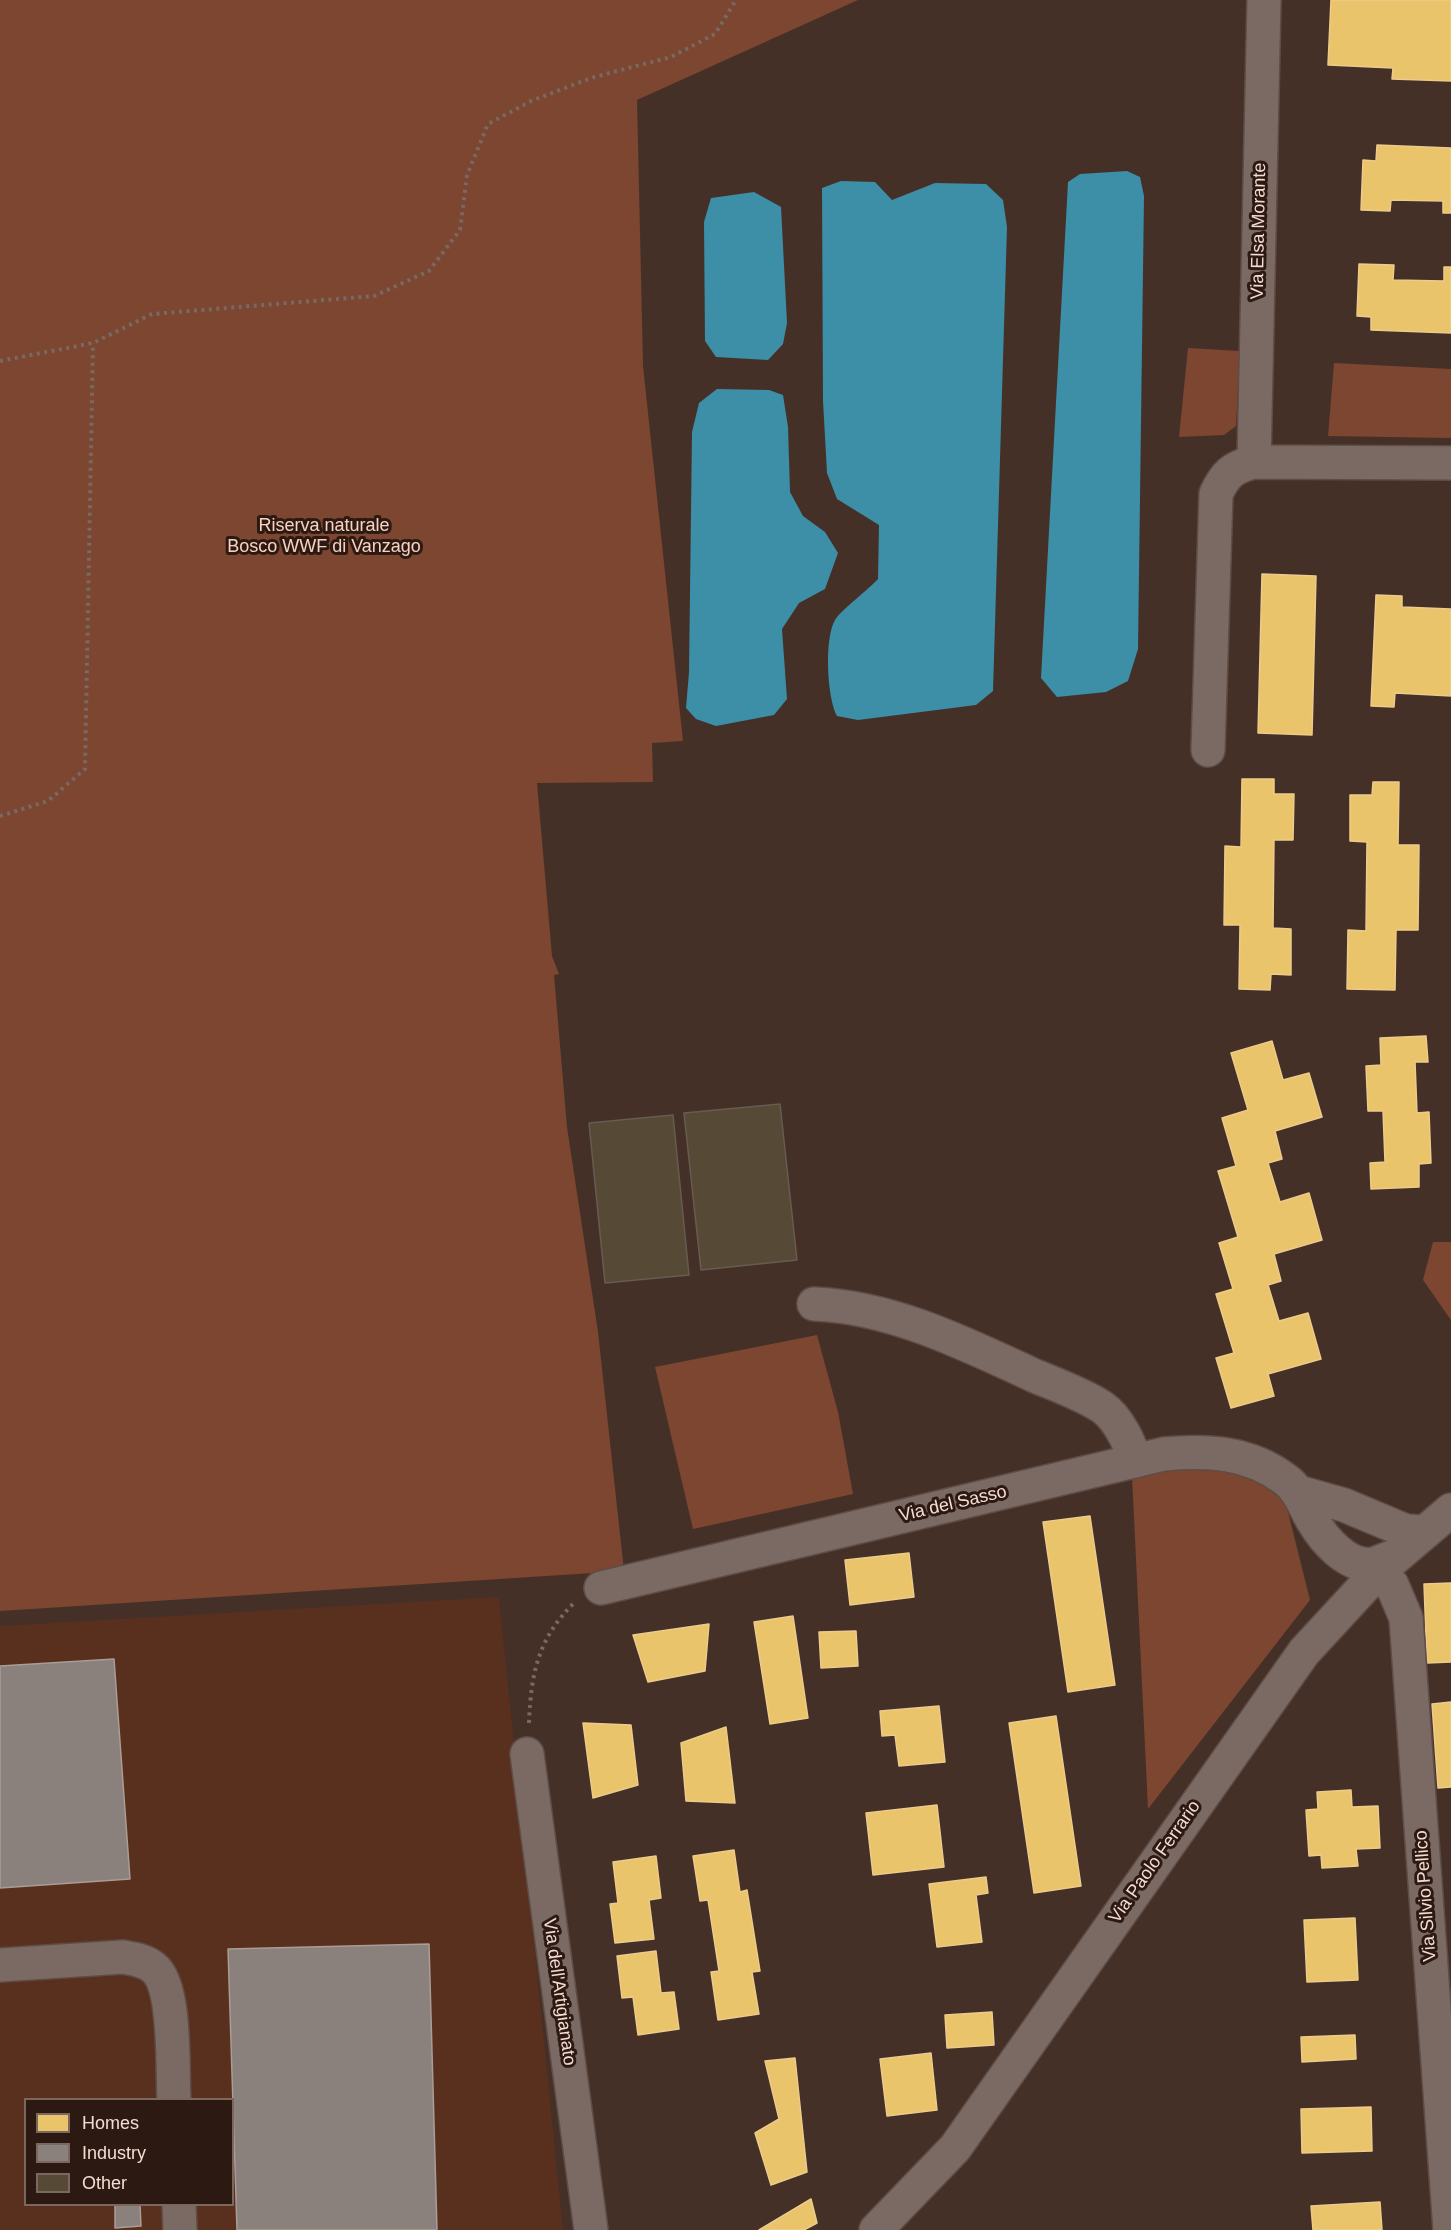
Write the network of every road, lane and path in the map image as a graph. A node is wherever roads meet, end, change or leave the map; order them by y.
1 (736, 0) edge
2 (1264, 0) edge
3 (93, 343) junction
4 (0, 361) edge
5 (1254, 462) junction
6 (1451, 464) edge
7 (1208, 750) dead end
8 (0, 816) edge
9 (814, 1304) dead end
10 (1135, 1461) junction
11 (1298, 1492) junction
12 (1451, 1510) edge
13 (1334, 1549) junction
14 (1386, 1552) junction
15 (601, 1588) joint
16 (1321, 1632) junction
17 (527, 1754) joint
18 (0, 1965) edge
19 (174, 2098) edge
20 (179, 2206) edge
21 (180, 2230) edge
22 (591, 2230) edge
23 (876, 2230) edge
24 (1450, 2230) edge

1 - 3 path
2 - 5 street, Via Elsa Morante
3 - 4 path
3 - 8 path
5 - 6 street
5 - 7 street
9 - 10 street
10 - 11 street, Via del Sasso
10 - 15 street, Via del Sasso
11 - 13 street, Via del Sasso
11 - 14 street, Via del Sasso
12 - 14 street, Via Paolo Ferrario
13 - 14 street, Via del Sasso
13 - 16 street
14 - 16 street, Via Paolo Ferrario
14 - 24 street, Via Silvio Pellico
15 - 17 path
16 - 23 street, Via Paolo Ferrario
17 - 22 street, Via dell'Artigianato
18 - 19 street
20 - 21 street

